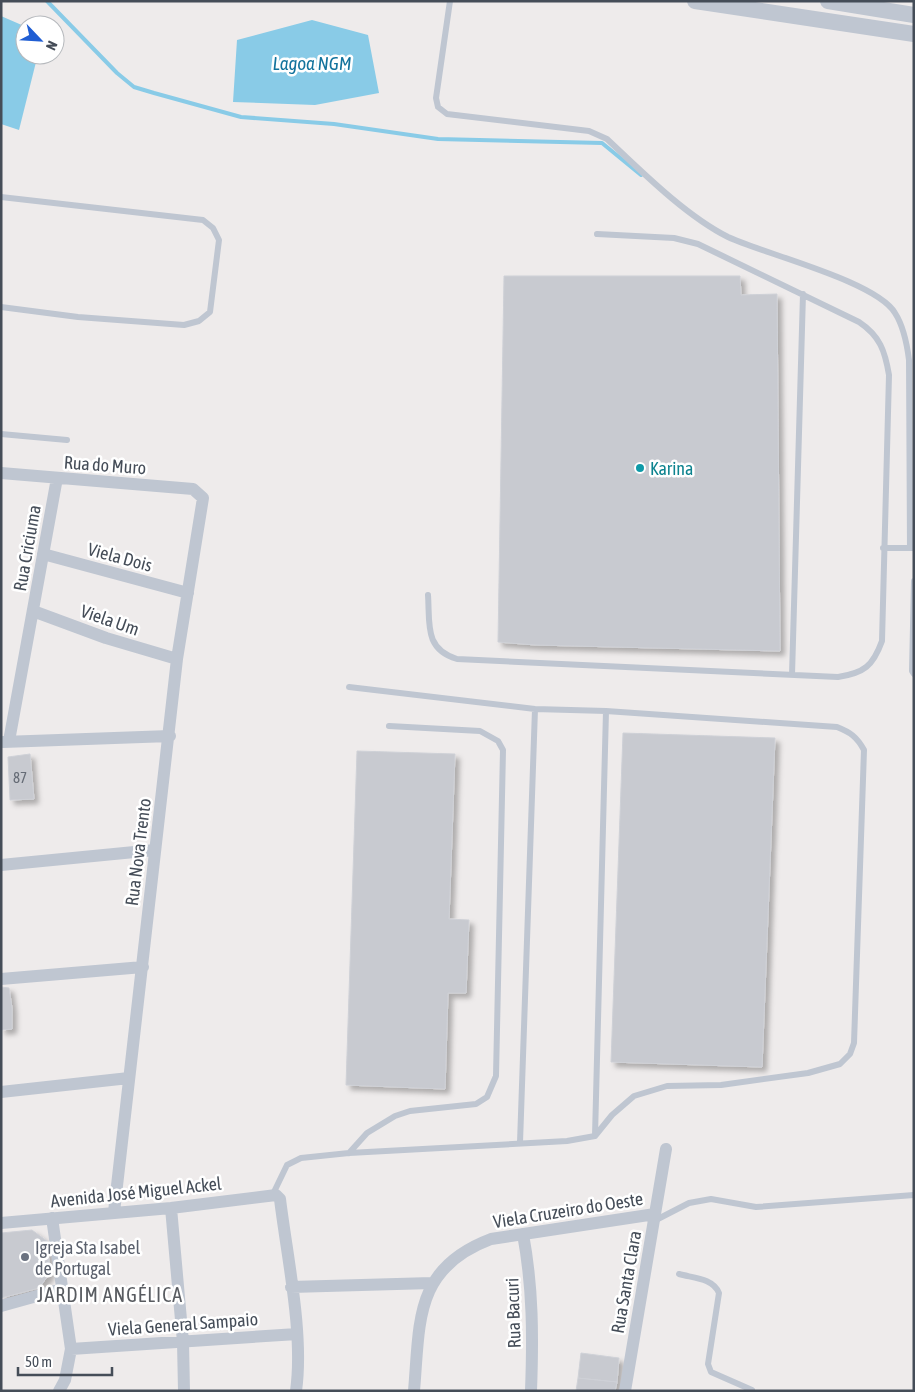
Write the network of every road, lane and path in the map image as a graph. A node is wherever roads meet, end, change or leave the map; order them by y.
1 (450, 1) edge
2 (695, 1) edge
3 (828, 1) edge
4 (914, 15) edge
5 (914, 34) edge
6 (1, 197) edge
7 (597, 234) dead end
8 (803, 294) junction
9 (1, 307) edge
10 (1, 434) edge
11 (67, 440) dead end
12 (1, 473) edge
13 (57, 478) junction
14 (203, 498) joint
15 (883, 548) junction
16 (912, 548) edge
17 (43, 554) junction
18 (914, 582) edge
19 (188, 593) junction
20 (428, 595) dead end
21 (33, 611) junction
22 (177, 658) junction
23 (914, 674) edge
24 (792, 675) junction
25 (349, 686) dead end
26 (536, 709) junction
27 (606, 711) junction
28 (389, 726) dead end
29 (170, 736) junction
30 (5, 742) edge
31 (156, 850) junction
32 (1, 865) edge
33 (143, 967) junction
34 (1, 979) edge
35 (130, 1078) junction
36 (1, 1092) edge
37 (595, 1136) junction
38 (520, 1144) junction
39 (666, 1150) dead end
40 (349, 1153) junction
41 (274, 1194) junction
42 (914, 1195) edge
43 (171, 1208) junction
44 (114, 1212) junction
45 (52, 1218) junction
46 (655, 1218) junction
47 (1, 1223) edge
48 (523, 1234) junction
49 (679, 1274) dead end
50 (432, 1283) junction
51 (291, 1287) junction
52 (62, 1289) junction
53 (1, 1306) edge
54 (297, 1334) junction
55 (183, 1342) junction
56 (71, 1350) junction
57 (752, 1390) edge
58 (59, 1391) edge
59 (184, 1391) edge
60 (296, 1391) edge
61 (414, 1391) edge
62 (531, 1391) edge
63 (625, 1391) edge

1 - 16 lane
2 - 5 street
3 - 4 street
6 - 9 lane
7 - 8 lane
8 - 15 lane
8 - 24 lane
10 - 11 lane
12 - 13 street, Rua do Muro
13 - 14 street, Rua do Muro
13 - 17 street, Rua Criciuma
14 - 19 street, Rua Nova Trento
15 - 16 lane
15 - 24 lane
17 - 19 street, Viela Dois
17 - 21 street, Rua Criciuma
18 - 23 lane
19 - 22 street, Rua Nova Trento
20 - 24 lane
21 - 22 street, Viela Um
21 - 30 street, Rua Criciuma
22 - 29 street, Rua Nova Trento
25 - 26 lane
26 - 27 lane
26 - 38 lane
27 - 37 lane
27 - 37 lane
28 - 40 lane
29 - 30 street
29 - 31 street, Rua Nova Trento
31 - 32 street
31 - 33 street, Rua Nova Trento
33 - 34 street
33 - 35 street, Rua Nova Trento
35 - 36 street
35 - 44 street, Rua Nova Trento
37 - 38 lane
38 - 40 lane
39 - 46 street, Rua Santa Clara
40 - 41 lane
41 - 43 street, Avenida José Miguel Ackel
41 - 51 street
42 - 46 lane
43 - 44 street, Avenida José Miguel Ackel
43 - 55 street
44 - 45 street, Avenida José Miguel Ackel
45 - 47 street, Avenida José Miguel Ackel
45 - 52 street
46 - 48 street, Viela Cruzeiro do Oeste
46 - 63 street, Rua Santa Clara
48 - 50 street, Viela Cruzeiro do Oeste
48 - 62 street, Rua Bacuri
49 - 57 lane
50 - 51 street
50 - 61 street
51 - 54 street
52 - 53 street
52 - 56 street
54 - 55 street, Viela General Sampaio
54 - 60 street
55 - 56 street, Viela General Sampaio
55 - 59 street
56 - 58 street

